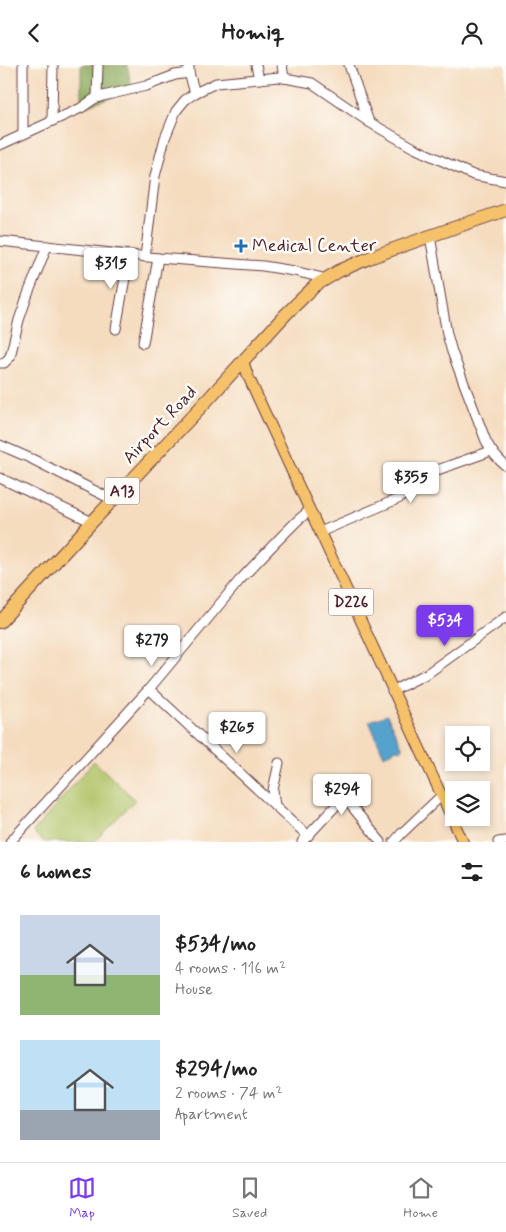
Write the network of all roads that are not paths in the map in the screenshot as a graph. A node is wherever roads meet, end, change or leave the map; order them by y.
1 (23, 65) edge
2 (53, 65) edge
3 (98, 65) edge
4 (256, 65) edge
5 (282, 65) edge
6 (349, 65) edge
7 (189, 69) edge
8 (284, 78) junction
9 (259, 79) junction
10 (195, 93) junction
11 (97, 98) junction
12 (52, 121) junction
13 (369, 122) junction
14 (23, 134) junction
15 (0, 145) edge
16 (506, 181) edge
17 (506, 210) edge
18 (430, 236) junction
19 (0, 241) edge
20 (48, 246) junction
21 (129, 255) junction
22 (145, 257) junction
23 (158, 258) junction
24 (327, 279) junction
25 (116, 329) dead end
26 (143, 343) dead end
27 (243, 361) junction
28 (0, 363) edge
29 (0, 445) edge
30 (491, 451) junction
31 (506, 466) edge
32 (0, 478) edge
33 (113, 500) junction
34 (310, 511) junction
35 (92, 522) junction
36 (320, 532) junction
37 (506, 617) edge
38 (0, 622) edge
39 (149, 689) junction
40 (392, 691) junction
41 (279, 763) dead end
42 (441, 796) junction
43 (275, 806) junction
44 (305, 839) edge
45 (506, 841) edge
46 (10, 842) edge
47 (381, 842) edge
48 (394, 842) edge
49 (462, 842) edge
50 (498, 842) edge

1 - 14 street
2 - 12 street
3 - 11 street
4 - 9 street
5 - 8 street
6 - 13 street
7 - 10 street
7 - 11 street
8 - 9 street
8 - 13 street
9 - 10 street
10 - 22 street
11 - 12 street
12 - 14 street
13 - 16 street
14 - 15 street
17 - 18 highway, A13
18 - 24 highway, A13
18 - 30 street
19 - 20 street
20 - 21 street
20 - 28 street
21 - 22 street
21 - 25 street
22 - 23 street
23 - 24 street
23 - 26 street
24 - 27 highway, A13
27 - 33 highway, Airport Road / A13
27 - 34 main road, D226
29 - 33 street
30 - 31 street
30 - 36 street
32 - 35 street
33 - 35 highway, Airport Road / A13
34 - 36 main road, D226
34 - 39 street
35 - 38 highway, Airport Road / A13
36 - 40 main road, D226
37 - 40 street
39 - 43 street
39 - 46 street
40 - 42 main road, D226
41 - 43 street
42 - 48 street
42 - 49 main road, D226
43 - 44 street
44 - 47 street
45 - 50 street

